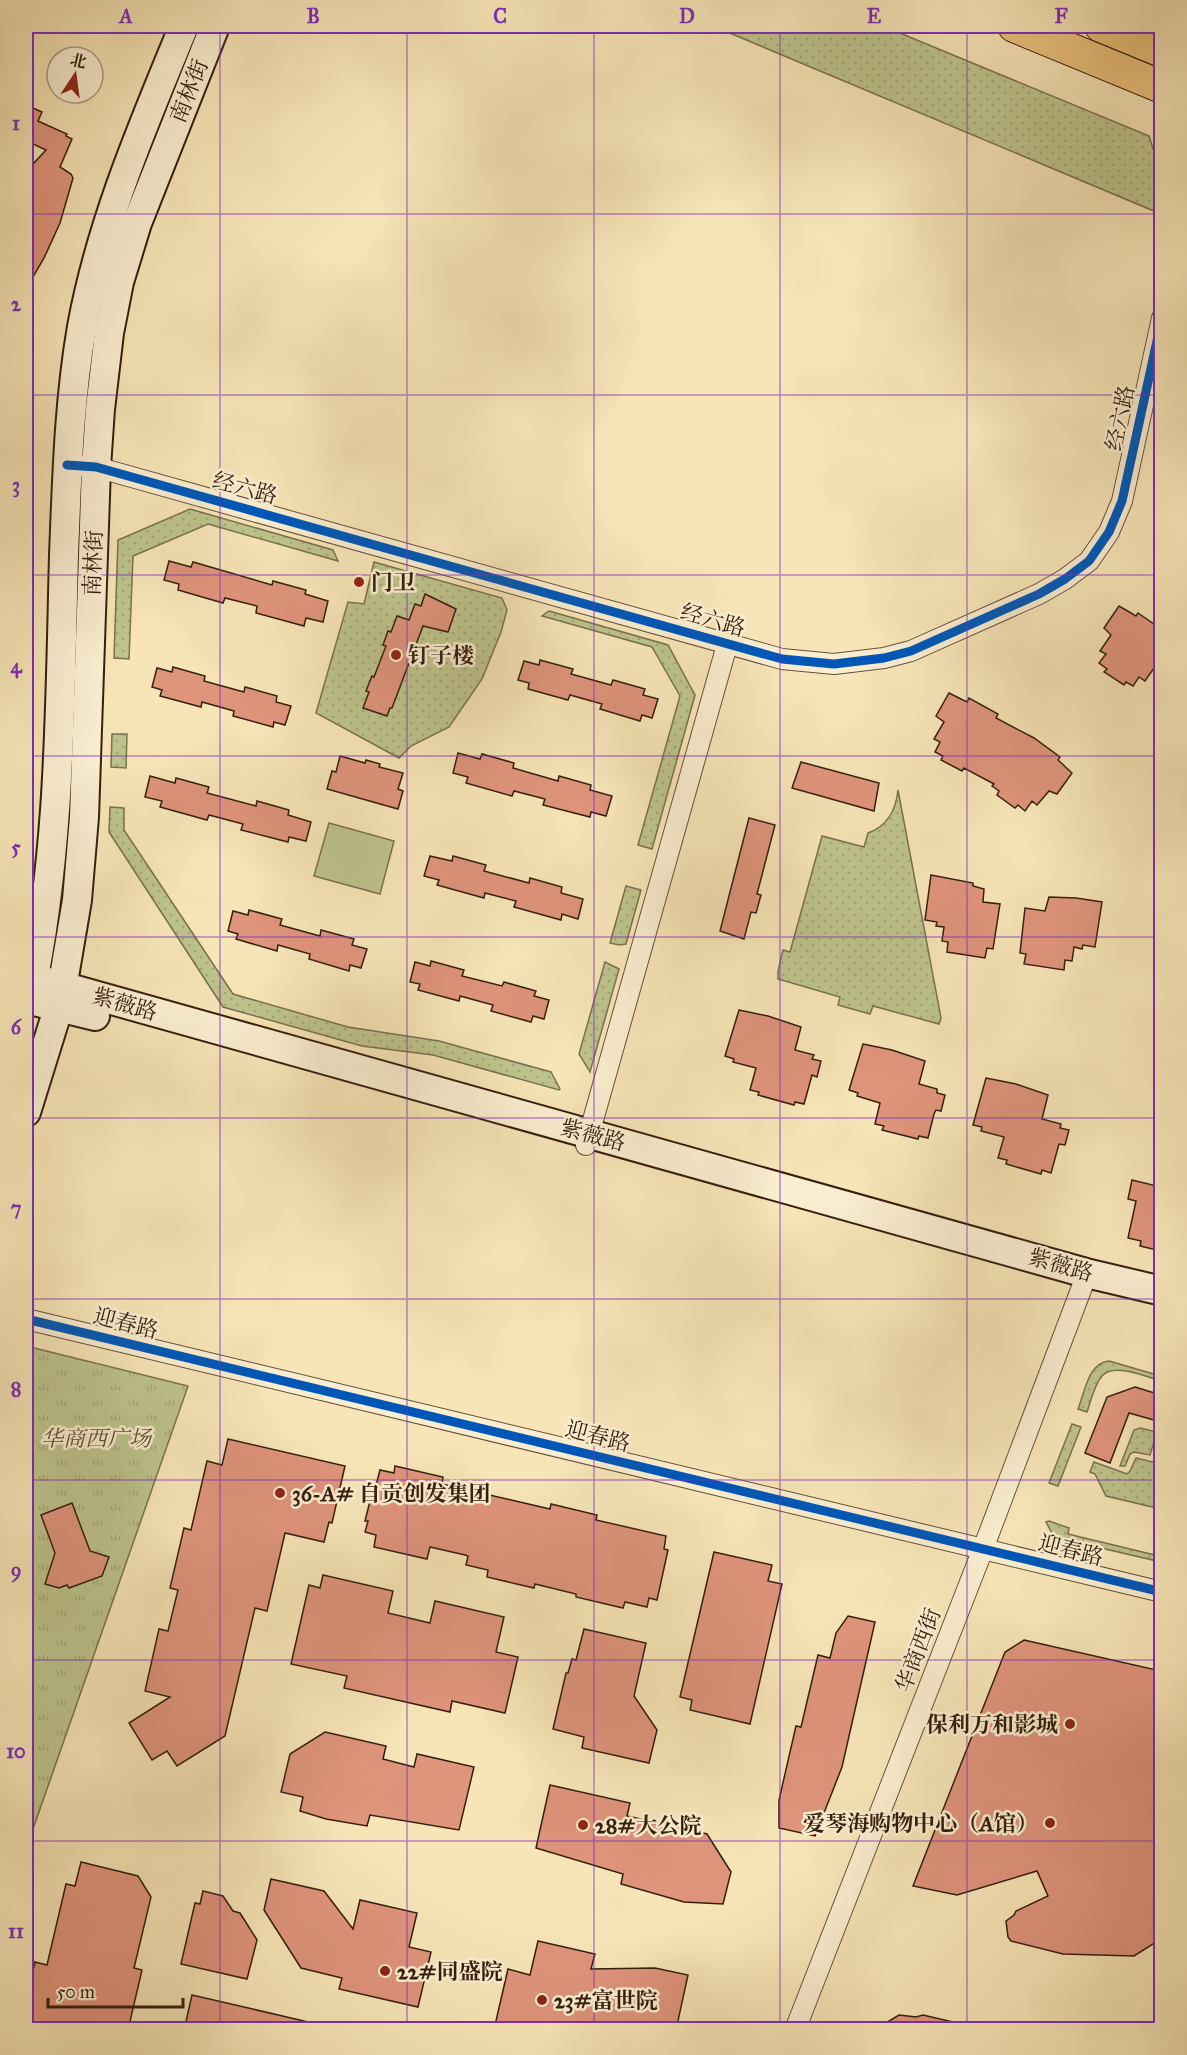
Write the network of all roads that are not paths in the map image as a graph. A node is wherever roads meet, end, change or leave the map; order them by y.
1 (184, 26) edge
2 (215, 26) edge
3 (1014, 26) edge
4 (1101, 26) edge
5 (1161, 51) edge
6 (1161, 87) edge
7 (1161, 318) edge
8 (67, 465) junction
9 (96, 467) junction
10 (727, 645) junction
11 (28, 993) edge
12 (60, 996) junction
13 (26, 1112) edge
14 (587, 1140) junction
15 (1082, 1287) junction
16 (1161, 1291) edge
17 (1161, 1309) edge
18 (26, 1319) edge
19 (983, 1549) junction
20 (1161, 1592) edge
21 (795, 2030) edge

1 - 8 main road, 南林街
2 - 9 main road, 南林街
3 - 6 main road
4 - 5 main road
7 - 10 street, 经六路
8 - 9 street, 经六路
8 - 11 main road, 南林街
9 - 10 street, 经六路
9 - 12 main road, 南林街
10 - 14 street
11 - 12 main road, 紫薇路
12 - 13 main road, 南林街
12 - 14 main road, 紫薇路
14 - 15 main road, 紫薇路
14 - 16 main road, 紫薇路
15 - 17 main road, 紫薇路
15 - 19 street, 华商西街
18 - 19 street, 迎春路
19 - 20 street, 迎春路
19 - 21 street, 华商西街

